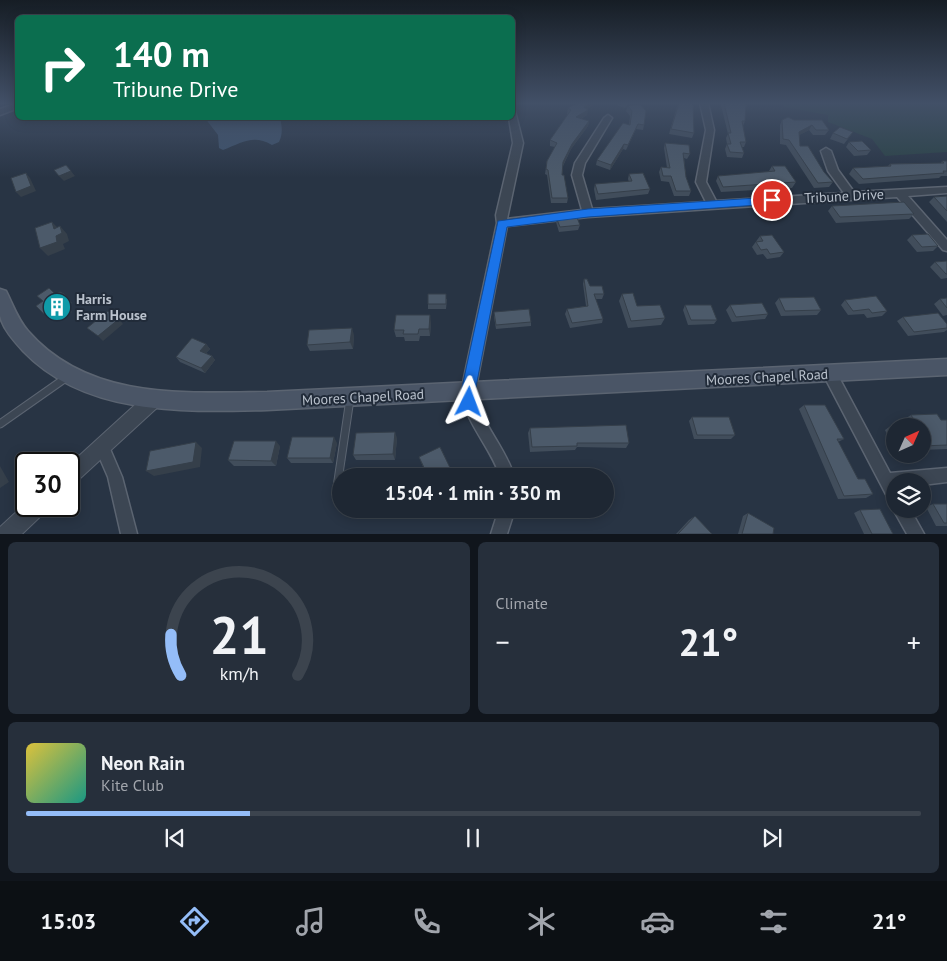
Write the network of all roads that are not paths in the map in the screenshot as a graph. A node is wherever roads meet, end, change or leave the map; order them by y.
1 (515, 128) edge
2 (602, 128) edge
3 (710, 128) edge
4 (826, 152) dead end
5 (947, 190) edge
6 (900, 193) junction
7 (851, 195) junction
8 (712, 204) junction
9 (588, 213) junction
10 (502, 223) junction
11 (947, 247) edge
12 (0, 296) edge
13 (947, 367) edge
14 (830, 374) junction
15 (69, 376) junction
16 (468, 392) junction
17 (351, 397) junction
18 (154, 400) junction
19 (0, 424) edge
20 (102, 447) junction
21 (80, 467) edge
22 (340, 468) edge
23 (504, 468) edge
24 (947, 475) edge
25 (931, 477) edge
26 (886, 481) edge
27 (25, 517) edge
28 (504, 518) edge
29 (907, 518) edge
30 (7, 534) edge
31 (129, 534) edge
32 (499, 534) edge
33 (916, 534) edge

1 - 10 street
2 - 9 street
3 - 8 street
4 - 7 street
5 - 6 street, Tribune Drive
6 - 7 street, Tribune Drive
6 - 11 street
7 - 8 street, Tribune Drive
8 - 9 street, Tribune Drive
9 - 10 street, Tribune Drive
10 - 16 street
12 - 15 main road, Moores Chapel Road
13 - 14 main road, Moores Chapel Road
14 - 16 main road, Moores Chapel Road
14 - 26 street
15 - 18 main road, Moores Chapel Road
15 - 19 lane
16 - 17 main road, Moores Chapel Road
16 - 23 street
17 - 18 main road, Moores Chapel Road
17 - 22 lane
18 - 20 street
20 - 21 street
20 - 31 street
24 - 25 street
27 - 30 street
28 - 32 street
29 - 33 street

